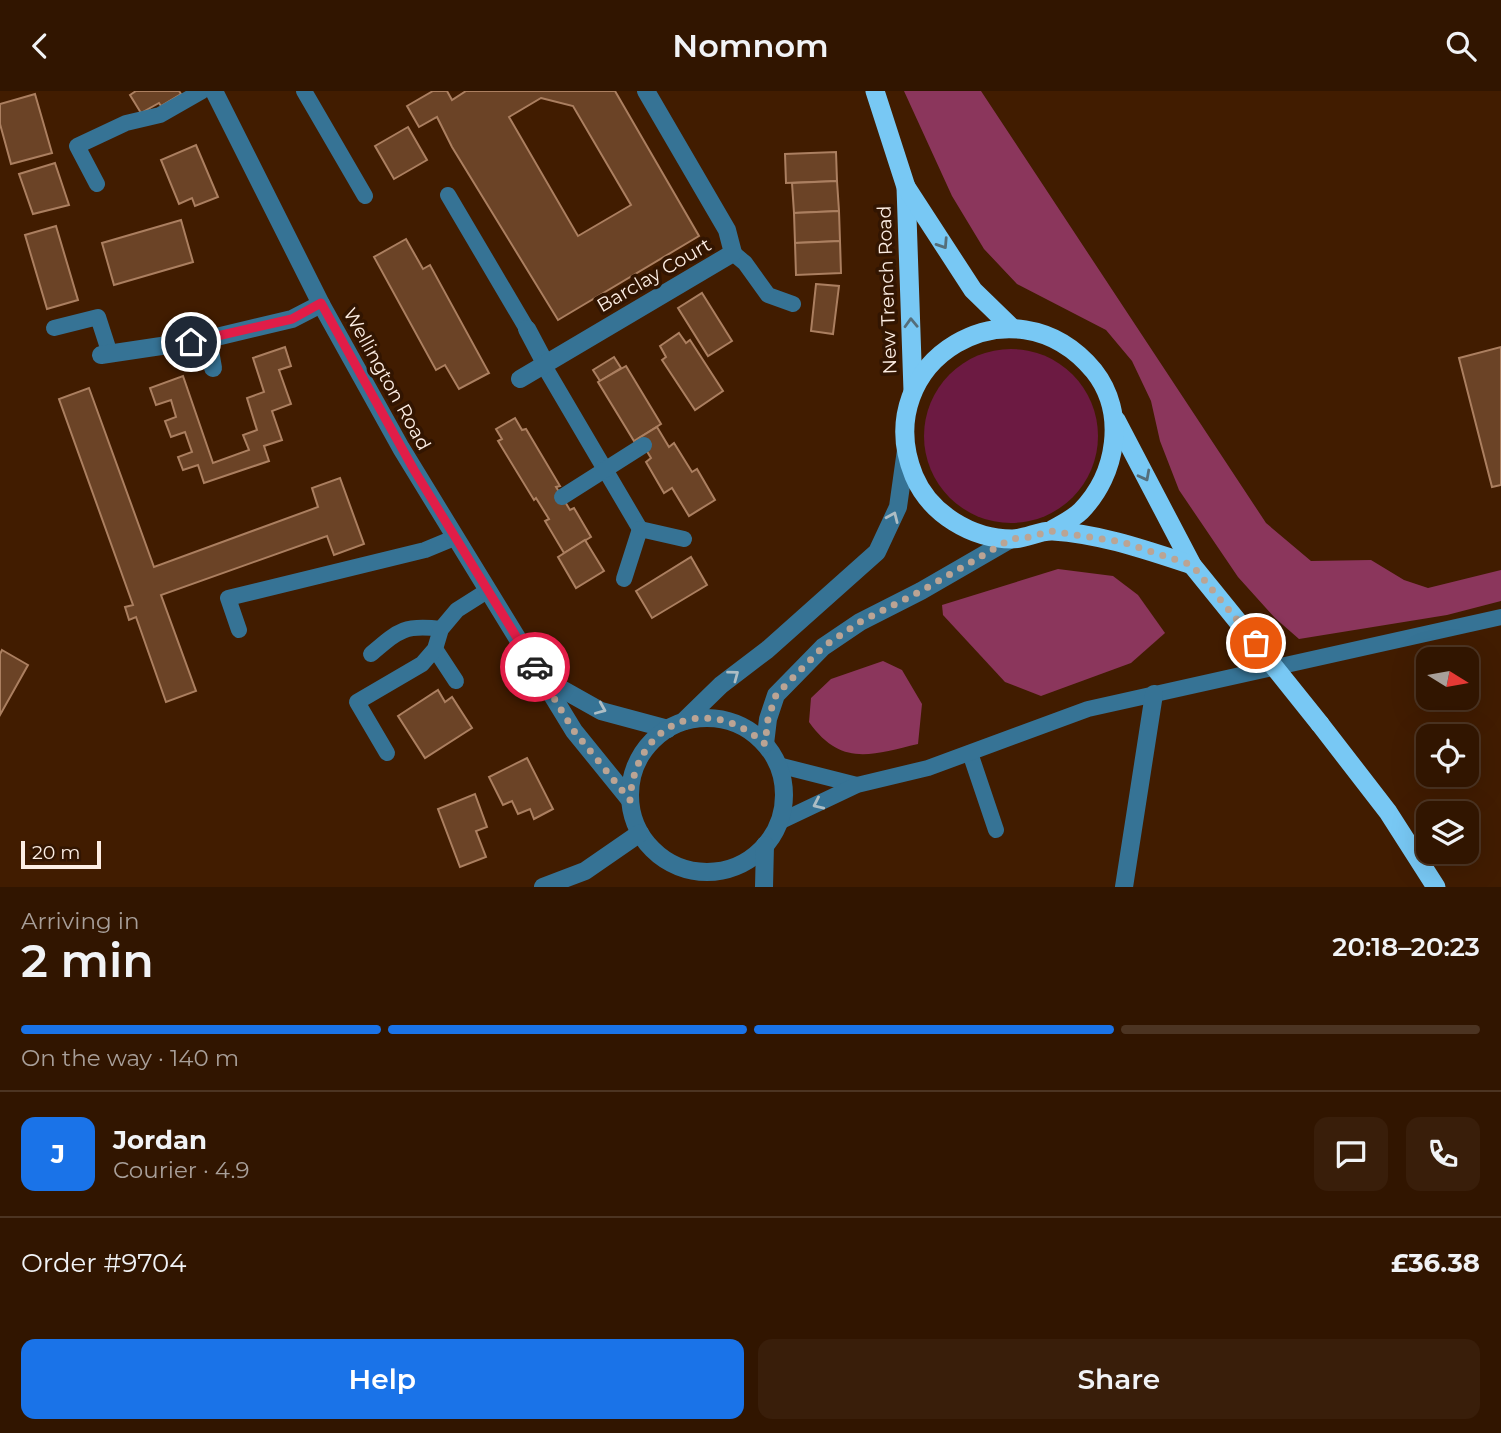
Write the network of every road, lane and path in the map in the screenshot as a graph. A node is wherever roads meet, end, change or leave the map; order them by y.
1 (202, 91) edge
2 (214, 91) edge
3 (304, 91) edge
4 (646, 91) edge
5 (875, 91) edge
6 (97, 184) dead end
7 (906, 187) junction
8 (448, 195) dead end
9 (365, 196) dead end
10 (733, 253) junction
11 (321, 303) junction
12 (793, 304) dead end
13 (54, 328) dead end
14 (1012, 328) junction
15 (527, 329) joint
16 (208, 339) junction
17 (105, 355) joint
18 (544, 363) junction
19 (213, 368) dead end
20 (520, 379) dead end
21 (914, 391) junction
22 (1114, 416) junction
23 (644, 445) dead end
24 (906, 450) junction
25 (605, 470) junction
26 (562, 497) dead end
27 (640, 530) junction
28 (1050, 531) junction
29 (454, 538) junction
30 (684, 539) dead end
31 (1011, 539) junction
32 (1192, 565) junction
33 (624, 579) dead end
34 (487, 591) junction
35 (1501, 617) edge
36 (441, 629) junction
37 (239, 630) dead end
38 (435, 649) junction
39 (371, 654) dead end
40 (541, 677) junction
41 (456, 681) dead end
42 (1154, 694) junction
43 (676, 725) junction
44 (765, 744) junction
45 (387, 753) dead end
46 (970, 753) junction
47 (778, 765) junction
48 (857, 785) junction
49 (630, 800) junction
50 (779, 822) junction
51 (996, 830) dead end
52 (640, 833) junction
53 (765, 845) junction
54 (705, 872) junction
55 (543, 887) edge
56 (718, 887) edge
57 (764, 887) edge
58 (1124, 887) edge
59 (1436, 887) edge

1 - 6 lane
2 - 11 street, Wellington Road
3 - 9 lane
4 - 10 street, Barclay Court
5 - 7 highway, New Trench Road
7 -> 14 highway, New Trench Road
21 -> 7 highway, New Trench Road
8 - 15 lane
10 - 12 lane
10 - 18 street, Barclay Court
11 - 16 street
11 - 29 street, Wellington Road
13 - 17 lane
14 - 21 highway
14 - 22 highway
15 - 18 street
16 - 17 street
16 - 19 street
18 - 20 street, Barclay Court
18 - 25 lane
21 - 24 highway
22 - 28 highway
22 -> 32 highway
23 - 25 lane
24 - 31 highway
43 -> 24 street
25 - 26 lane
25 - 27 lane
27 - 30 lane
27 - 33 lane
28 - 31 highway
28 - 32 highway
29 - 34 street, Wellington Road
29 - 37 lane
31 - 44 street
32 - 59 highway, bridge
34 - 36 lane
34 - 40 street, Wellington Road
35 - 42 lane
36 - 38 lane
36 - 39 lane
38 - 41 lane
38 - 45 lane
40 -> 43 street, Wellington Road
40 - 49 street, Wellington Road
42 - 46 lane
42 - 58 street
43 - 44 street
43 - 49 street
44 - 47 street
46 - 48 lane
46 - 51 lane
47 - 48 lane
47 - 50 street
48 -> 50 lane
49 - 52 street
50 - 53 street
52 - 54 street
52 - 55 street
53 - 54 street
53 - 57 street
54 - 56 street

